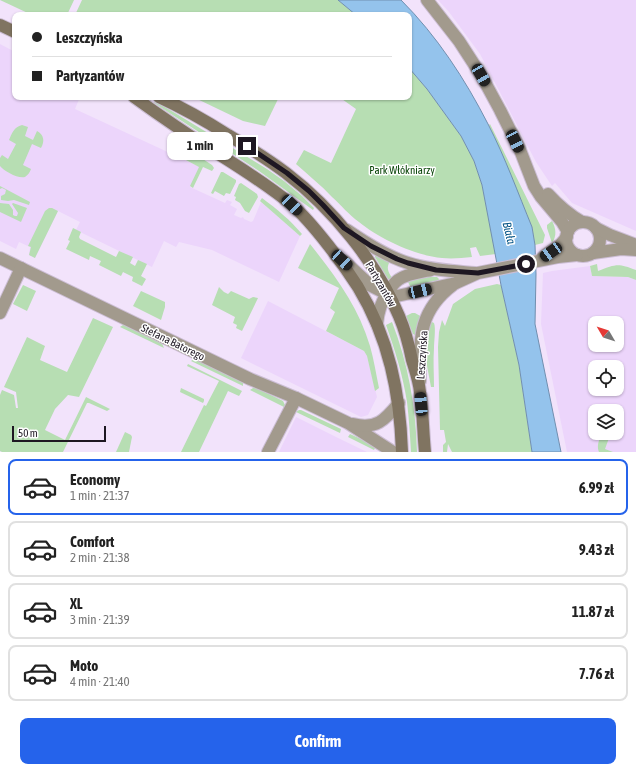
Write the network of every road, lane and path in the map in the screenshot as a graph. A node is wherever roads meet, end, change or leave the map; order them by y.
1 (426, 0) edge
2 (0, 25) edge
3 (12, 31) edge
4 (138, 100) edge
5 (165, 100) edge
6 (530, 175) junction
7 (582, 222) junction
8 (344, 228) junction
9 (596, 228) junction
10 (567, 235) junction
11 (636, 245) edge
12 (331, 250) junction
13 (636, 250) edge
14 (593, 253) junction
15 (577, 254) junction
16 (0, 258) edge
17 (537, 261) junction
18 (21, 268) junction
19 (436, 270) junction
20 (484, 272) junction
21 (456, 283) junction
22 (388, 293) junction
23 (0, 313) edge
24 (377, 324) junction
25 (420, 391) junction
26 (296, 398) junction
27 (399, 403) junction
28 (348, 423) junction
29 (268, 452) edge
30 (393, 452) edge
31 (402, 452) edge
32 (425, 452) edge

1 - 6 street
2 - 3 main road
4 - 12 main road, Partyzantów
5 - 8 main road, Partyzantów
6 - 7 street
6 - 10 street
7 - 9 street
7 - 10 street
8 - 19 street, Leszczyńska
8 - 22 main road, Partyzantów
9 - 11 street
9 - 14 street
10 - 15 street
10 - 17 street, Leszczyńska
12 - 22 street
12 - 24 main road, Partyzantów
13 - 14 street
14 - 15 street
15 - 17 street, Leszczyńska
16 - 18 street, Stefana Batorego
17 - 20 street, Leszczyńska
18 - 23 street
18 - 26 street, Stefana Batorego
19 - 20 street, Leszczyńska
19 - 22 street, Leszczyńska
20 - 21 street, Leszczyńska
21 - 22 street, Leszczyńska
21 - 25 street, Leszczyńska
22 - 24 street, Leszczyńska
22 - 25 main road, Partyzantów
24 - 27 main road, Partyzantów
25 - 32 main road, Partyzantów
26 - 28 street, Stefana Batorego
26 - 29 street
27 - 28 street, Stefana Batorego
27 - 31 main road, Partyzantów
28 - 30 street, Stefana Batorego

